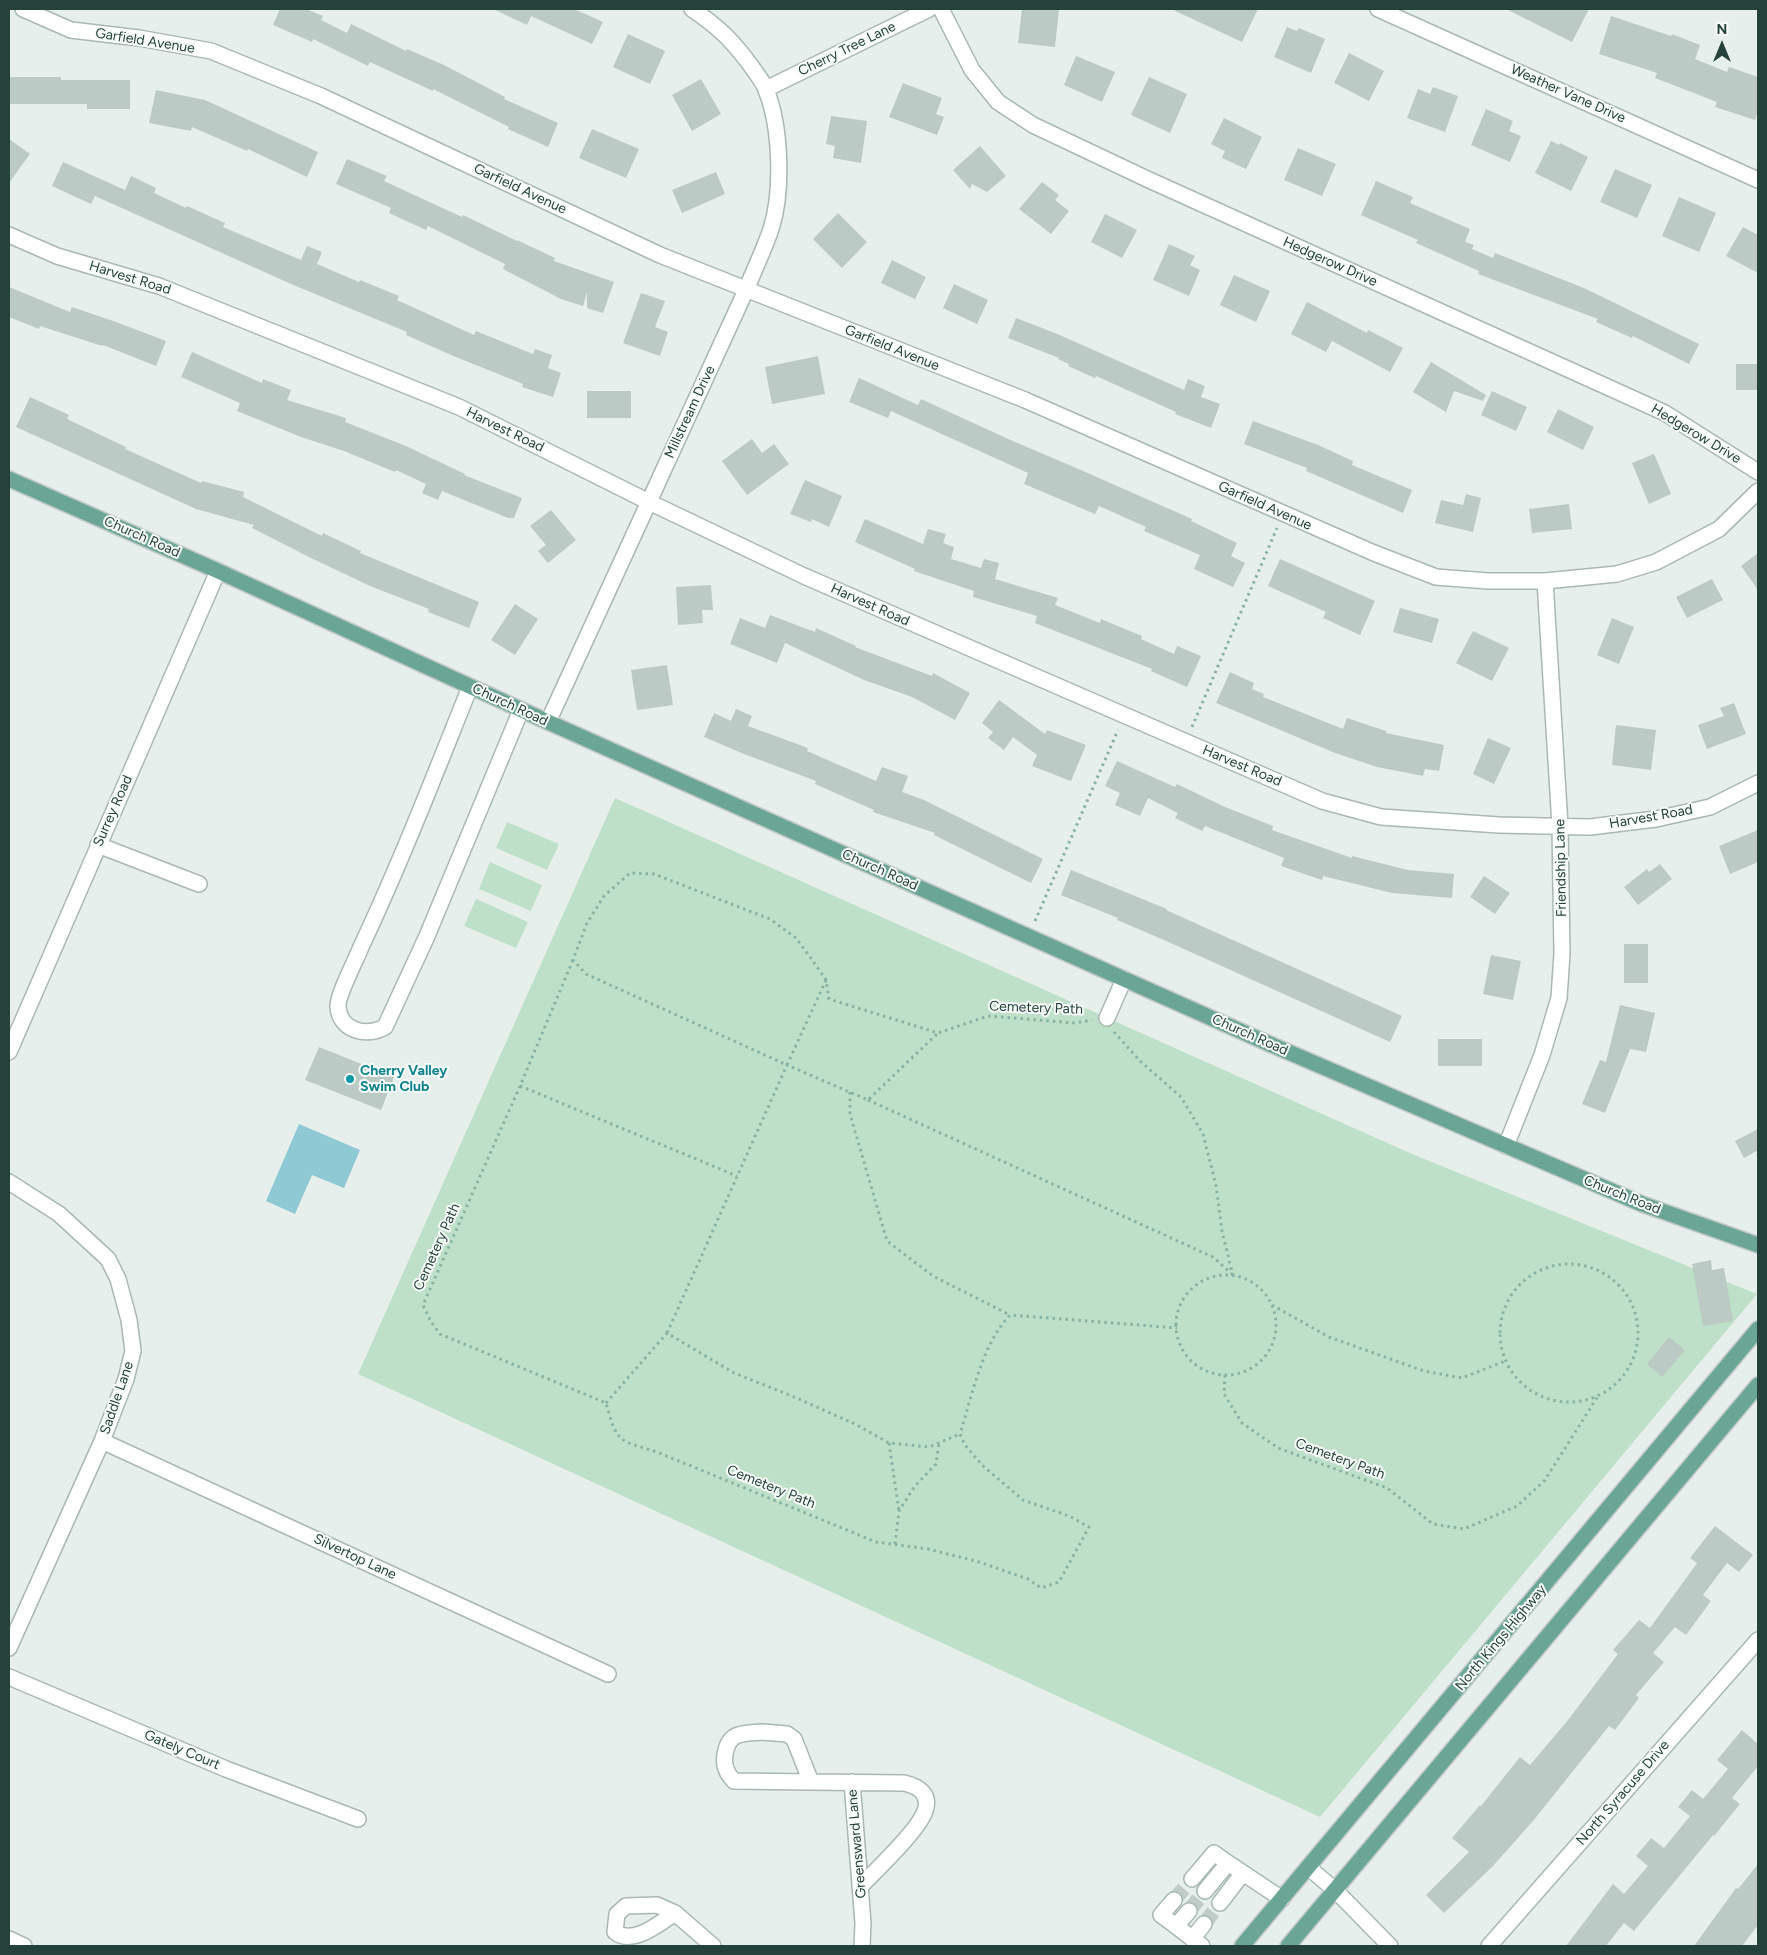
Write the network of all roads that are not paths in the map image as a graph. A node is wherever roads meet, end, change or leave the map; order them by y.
1 (23, 9) edge
2 (692, 9) edge
3 (928, 9) edge
4 (941, 9) edge
5 (1378, 9) edge
6 (766, 89) junction
7 (1758, 180) edge
8 (9, 235) edge
9 (746, 290) junction
10 (1758, 472) edge
11 (9, 479) edge
12 (1758, 491) edge
13 (649, 502) junction
14 (218, 571) junction
15 (1545, 581) junction
16 (470, 686) junction
17 (521, 710) junction
18 (548, 722) junction
19 (1758, 783) edge
20 (1560, 826) junction
21 (98, 845) junction
22 (199, 884) dead end
23 (1124, 979) junction
24 (1107, 1018) road end
25 (9, 1052) edge
26 (1506, 1146) junction
27 (9, 1182) edge
28 (1758, 1245) edge
29 (1758, 1329) edge
30 (1758, 1385) edge
31 (102, 1441) junction
32 (1758, 1640) edge
33 (9, 1648) edge
34 (608, 1674) dead end
35 (9, 1677) edge
36 (810, 1782) junction
37 (852, 1782) junction
38 (358, 1819) dead end
39 (1228, 1862) junction
40 (1309, 1868) junction
41 (1244, 1873) junction
42 (1192, 1879) tunnel mouth
43 (860, 1887) junction
44 (1335, 1890) junction
45 (1205, 1891) tunnel mouth
46 (1282, 1899) junction
47 (1174, 1900) tunnel mouth
48 (1220, 1904) tunnel mouth
49 (1189, 1911) tunnel mouth
50 (675, 1914) dead end
51 (1204, 1924) tunnel mouth
52 (1176, 1926) junction
53 (9, 1939) edge
54 (1197, 1943) edge
55 (24, 1946) edge
56 (713, 1946) edge
57 (862, 1946) edge
58 (1242, 1946) edge
59 (1288, 1946) edge
60 (1390, 1946) edge
61 (1489, 1946) edge

1 - 9 street, Garfield Avenue
2 - 6 street
3 - 6 street, Cherry Tree Lane
4 - 10 street, Hedgerow Drive
5 - 7 street, Weather Vane Drive
6 - 9 street, Millstream Drive
8 - 13 street, Harvest Road
9 - 13 street, Millstream Drive
9 - 15 street, Garfield Avenue
11 - 14 main road, Church Road
12 - 15 street, Garfield Avenue
13 - 18 street, Millstream Drive
13 - 20 street, Harvest Road
14 - 16 main road, Church Road
14 - 21 street, Surrey Road
15 - 20 street, Friendship Lane
16 - 17 main road, Church Road
16 - 17 street
17 - 18 main road, Church Road
18 - 23 main road, Church Road
19 - 20 street, Harvest Road
20 - 26 street, Friendship Lane
21 - 22 street
21 - 25 street, Surrey Road
23 - 24 street
23 - 26 main road, Church Road
26 - 28 main road, Church Road
27 - 31 street, Saddle Lane
29 - 40 main road, North Kings Highway
30 - 44 main road
31 - 33 street, Saddle Lane
31 - 34 street, Silvertop Lane
32 - 61 street, North Syracuse Drive
35 - 38 street, Gately Court
36 - 36 street, Greensward Lane
36 - 37 street, Greensward Lane
37 - 43 street, Greensward Lane
37 - 43 street
39 - 41 street
39 - 42 street
39 - 45 street
40 - 44 street
40 - 46 main road, North Kings Highway
41 - 46 street
41 - 48 street
43 - 57 street, Greensward Lane
44 - 59 main road
44 - 60 street
46 - 58 main road, North Kings Highway
47 - 52 street
49 - 52 street
50 - 56 street
51 - 54 street
52 - 54 street
53 - 55 street

